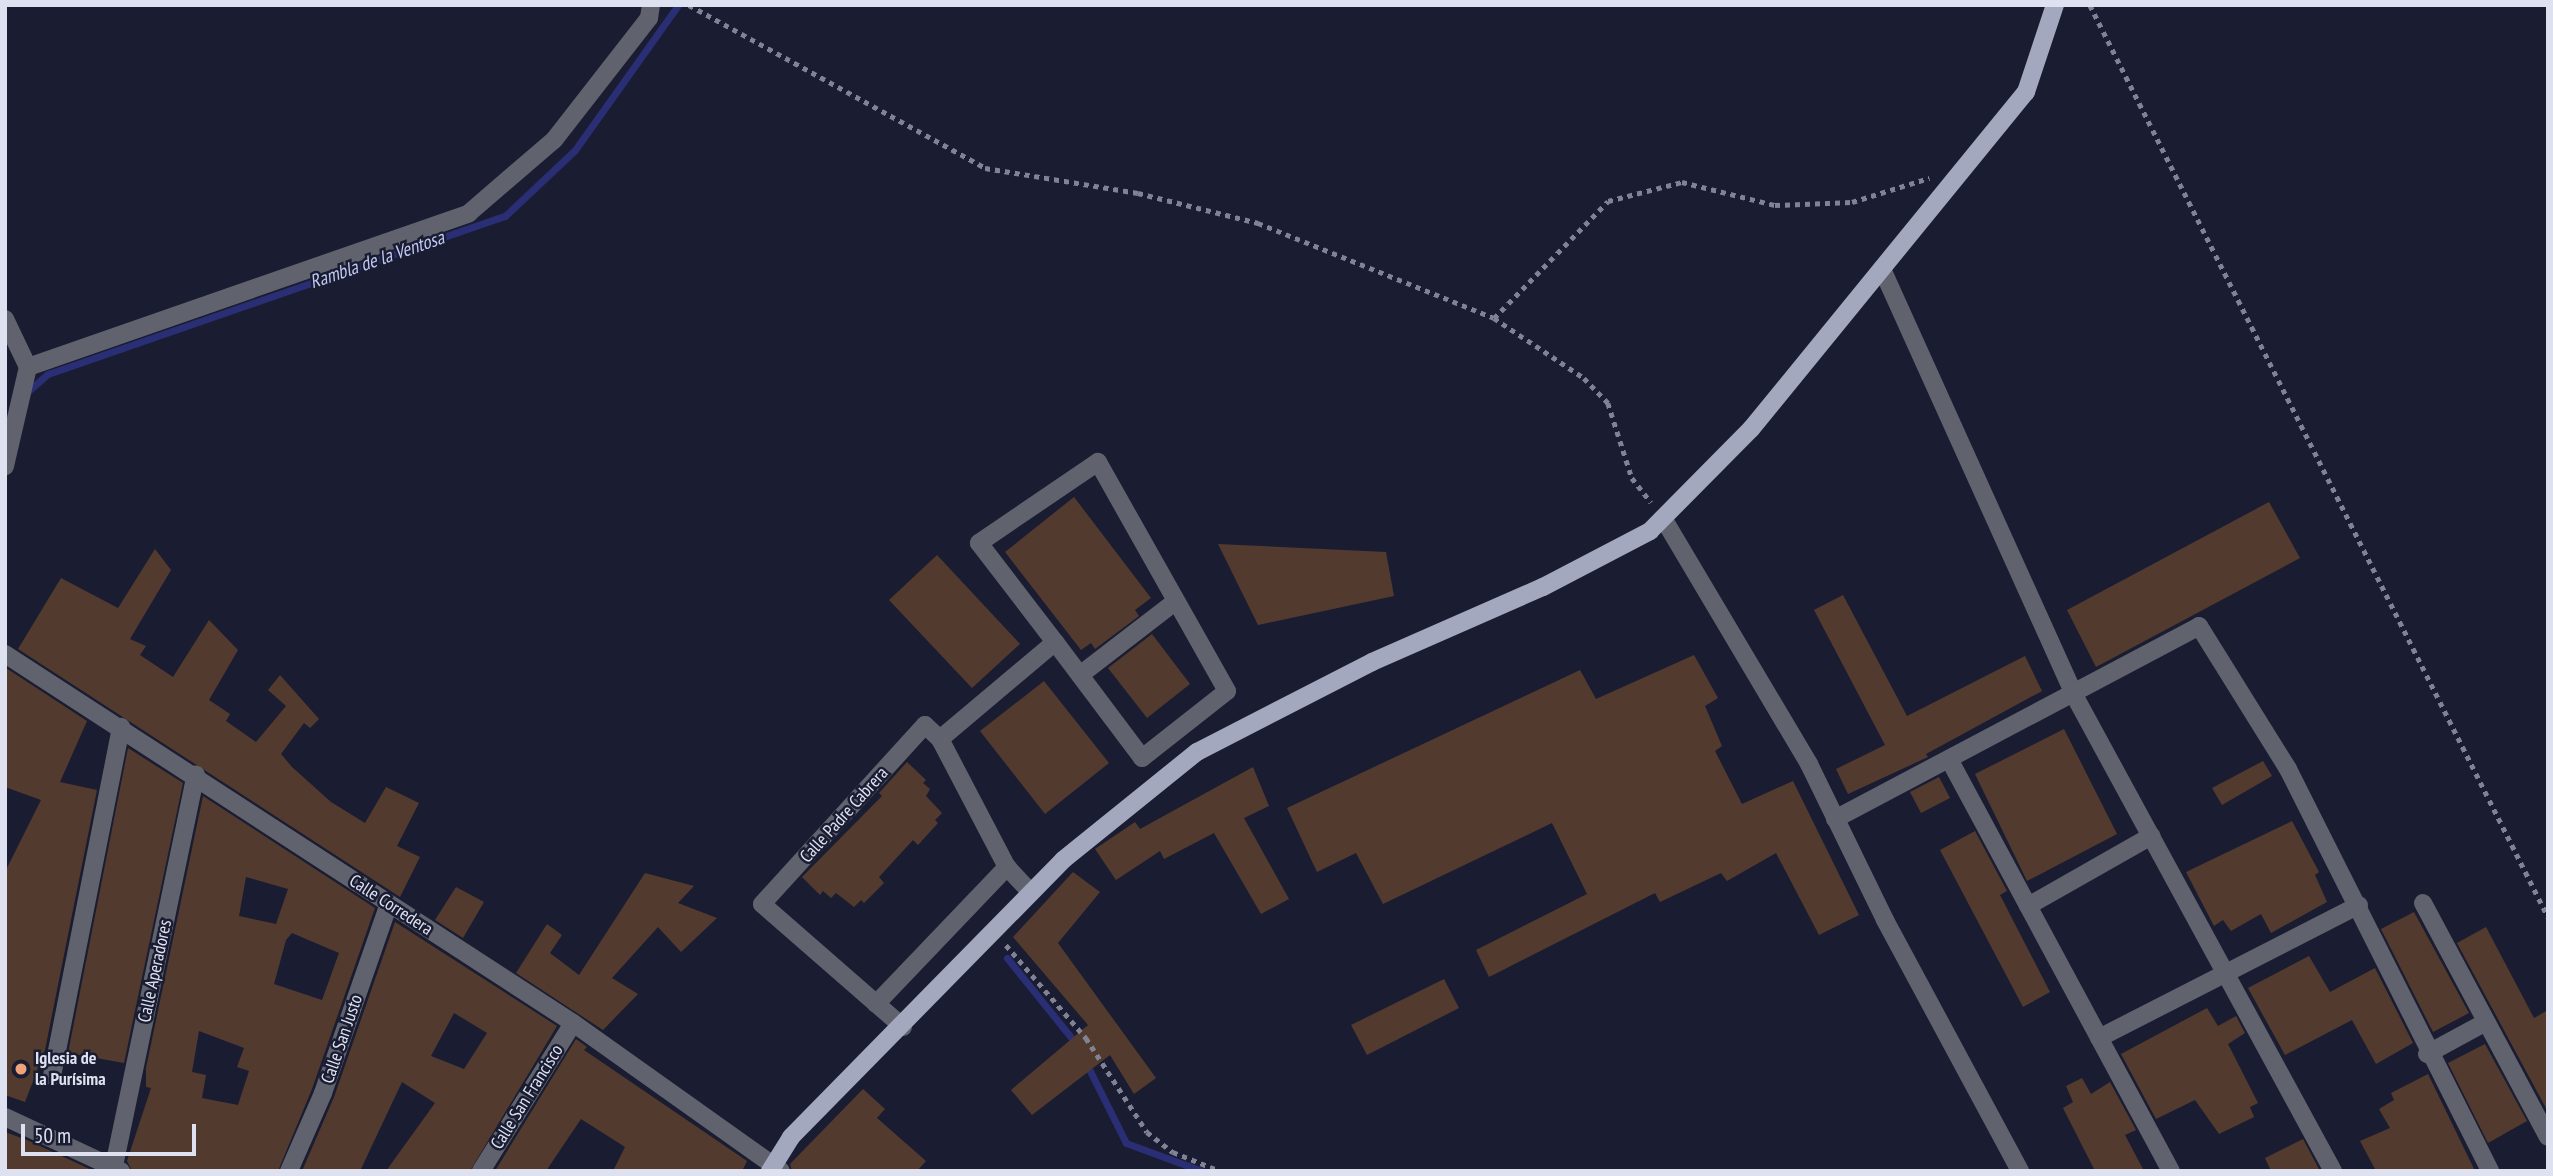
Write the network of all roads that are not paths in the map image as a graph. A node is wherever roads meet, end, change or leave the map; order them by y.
1 (651, 5) edge
2 (2054, 5) edge
3 (1882, 269) junction
4 (5, 319) edge
5 (28, 367) junction
6 (5, 466) edge
7 (1663, 518) junction
8 (1176, 601) junction
9 (1055, 642) junction
10 (5, 654) edge
11 (1080, 675) junction
12 (2073, 693) junction
13 (121, 727) junction
14 (940, 739) junction
15 (1949, 759) junction
16 (196, 775) junction
17 (1835, 819) junction
18 (2151, 836) junction
19 (1007, 867) junction
20 (1031, 893) junction
21 (2423, 903) dead end
22 (388, 904) junction
23 (2359, 905) junction
24 (2028, 906) junction
25 (2226, 974) junction
26 (876, 1004) junction
27 (2486, 1022) junction
28 (573, 1023) junction
29 (903, 1027) junction
30 (2099, 1038) junction
31 (2427, 1054) junction
32 (52, 1076) dead end
33 (5, 1117) edge
34 (2548, 1137) edge
35 (117, 1168) edge
36 (774, 1168) edge
37 (289, 1171) edge
38 (481, 1171) edge
39 (2020, 1171) edge
40 (2171, 1171) edge
41 (2333, 1171) edge
42 (2490, 1171) edge

1 - 5 street
2 - 3 main road
3 - 7 main road
3 - 12 street
4 - 5 street
5 - 6 street
7 - 17 street
7 - 20 main road
8 - 9 street
8 - 11 street
8 - 11 street
9 - 11 street
9 - 14 street
10 - 13 street, Calle Corredera
12 - 15 street
12 - 18 street
12 - 23 street
13 - 16 street, Calle Corredera
13 - 32 street
14 - 19 street
14 - 26 street, Calle Padre Cabrera
15 - 17 street
15 - 24 street
16 - 22 street, Calle Corredera
16 - 35 street, Calle Aperadores
17 - 39 street
18 - 24 street
18 - 25 street
19 - 20 street
19 - 26 street
20 - 29 main road
21 - 27 street
22 - 28 street, Calle Corredera
22 - 37 street, Calle San Justo
23 - 25 street
23 - 31 street
24 - 30 street
25 - 30 street
25 - 41 street
26 - 29 street
27 - 31 street
27 - 34 street
28 - 36 street, Calle Corredera
28 - 38 street, Calle San Francisco
29 - 36 main road
30 - 40 street
31 - 42 street
33 - 35 street

